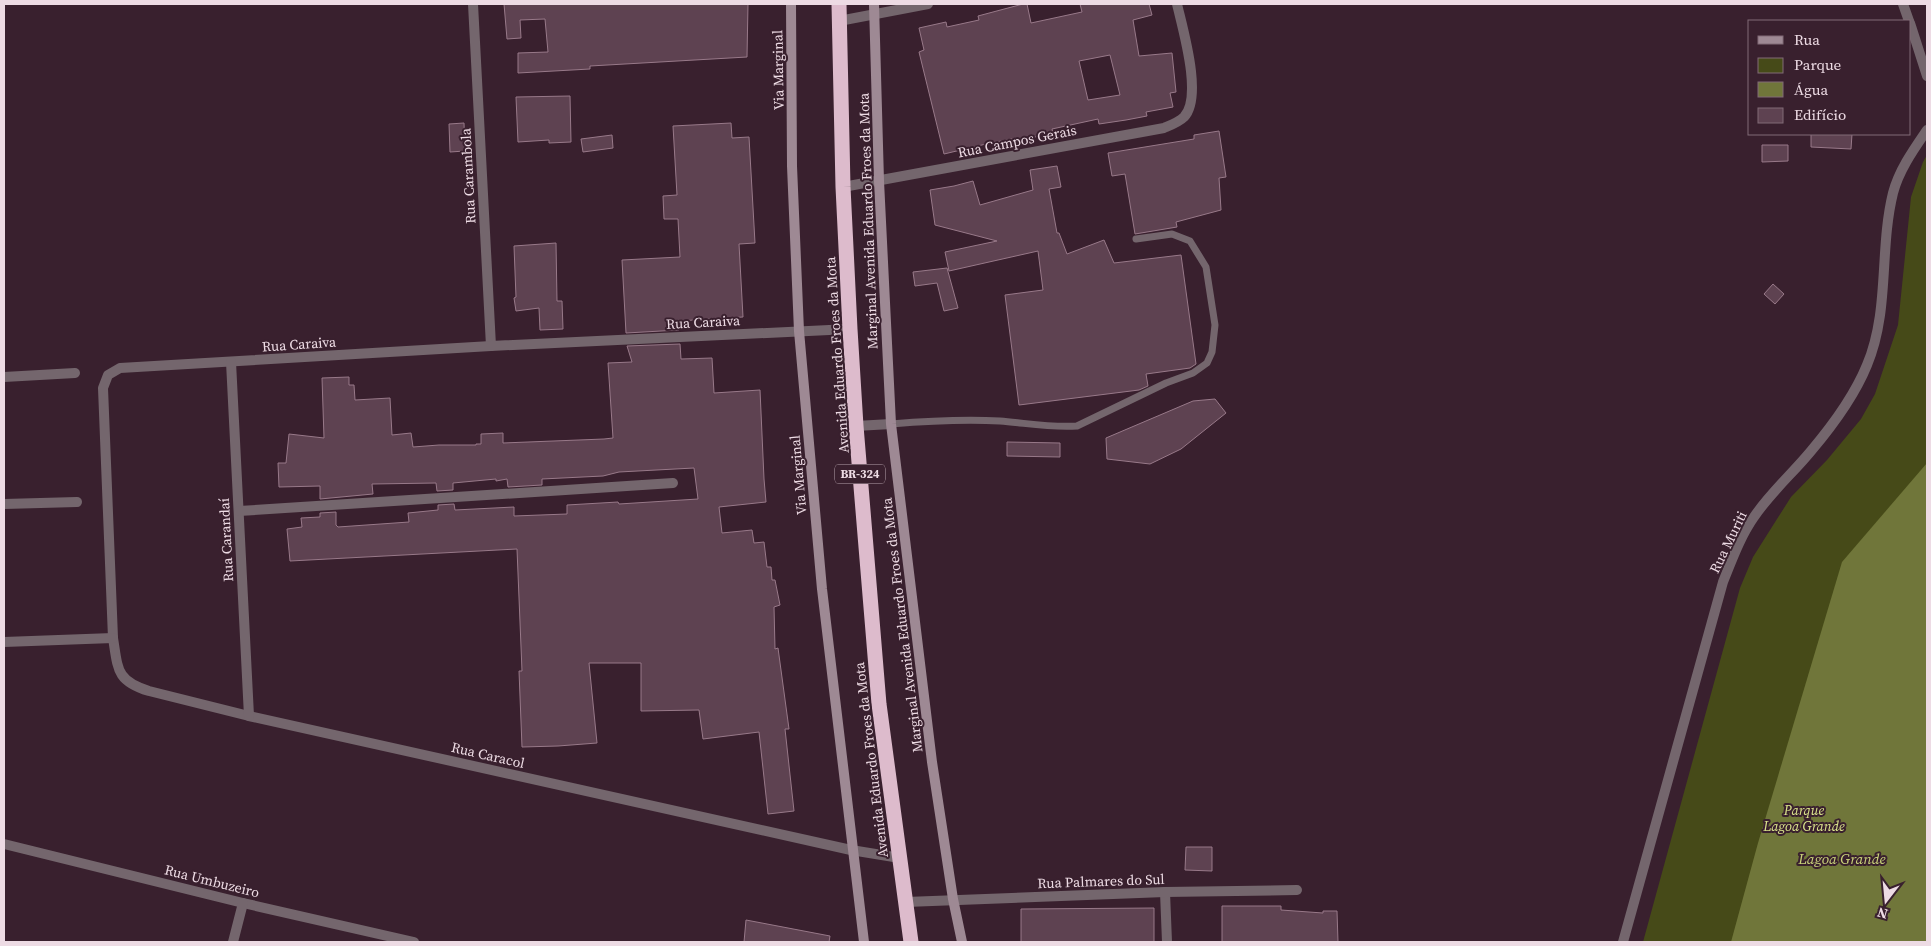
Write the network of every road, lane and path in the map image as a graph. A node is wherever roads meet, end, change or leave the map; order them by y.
1 (473, 4) edge
2 (791, 4) edge
3 (839, 4) edge
4 (928, 4) edge
5 (1178, 4) edge
6 (1904, 4) edge
7 (874, 9) edge
8 (1909, 20) edge
9 (839, 21) junction
10 (1911, 25) edge
11 (1927, 76) edge
12 (1927, 130) edge
13 (879, 181) junction
14 (844, 187) junction
15 (1136, 239) dead end
16 (850, 329) junction
17 (799, 331) junction
18 (491, 346) junction
19 (231, 362) junction
20 (75, 373) dead end
21 (4, 378) edge
22 (891, 424) junction
23 (856, 426) junction
24 (673, 482) dead end
25 (77, 502) dead end
26 (4, 504) edge
27 (238, 511) junction
28 (113, 638) junction
29 (4, 642) edge
30 (123, 678) joint
31 (249, 716) junction
32 (4, 844) edge
33 (851, 850) junction
34 (900, 858) junction
35 (1297, 890) dead end
36 (1165, 892) junction
37 (953, 899) junction
38 (906, 902) junction
39 (243, 903) junction
40 (233, 942) edge
41 (414, 942) edge
42 (864, 942) edge
43 (911, 942) edge
44 (962, 942) edge
45 (1167, 942) edge
46 (1623, 942) edge

1 - 18 street, Rua Carambola
2 - 17 street, Via Marginal
3 - 9 highway, Avenida Eduardo Froes da Mota / BR-324
4 - 7 street
5 - 13 street, Rua Campos Gerais
6 - 8 street
7 - 9 street
7 - 13 street, Marginal Avenida Eduardo Froes da Mota
9 - 14 highway, Avenida Eduardo Froes da Mota / BR-324
10 - 11 street
12 - 46 street, Rua Muriti
13 - 14 street, Rua Campos Gerais
13 - 22 street, Marginal Avenida Eduardo Froes da Mota
14 - 16 highway, Avenida Eduardo Froes da Mota / BR-324
15 - 22 lane
16 - 17 street, Rua Caraiva
16 - 23 highway, Avenida Eduardo Froes da Mota / BR-324
17 - 18 street, Rua Caraiva
17 - 33 street, Via Marginal
18 - 19 street, Rua Caraiva
19 - 27 street, Rua Carandaí
19 - 28 street, Rua Caraiva
20 - 21 street
22 - 23 street
22 - 37 street, Marginal Avenida Eduardo Froes da Mota
23 - 34 highway, Avenida Eduardo Froes da Mota / BR-324
24 - 27 street
25 - 26 street
27 - 31 street, Rua Carandaí
28 - 29 street
28 - 30 street, Rua Caraiva
30 - 31 street, Rua Caracol
31 - 33 street, Rua Caracol
32 - 39 street, Rua Umbuzeiro
33 - 34 street, Rua Caracol
33 - 42 street, Via Marginal
34 - 38 highway, Avenida Eduardo Froes da Mota / BR-324
35 - 36 street, Rua Palmares do Sul
36 - 37 street, Rua Palmares do Sul
36 - 45 street
37 - 38 street, Rua Palmares do Sul
37 - 44 street, Marginal Avenida Eduardo Froes da Mota
38 - 43 highway, Avenida Eduardo Froes da Mota / BR-324
39 - 40 street
39 - 41 street, Rua Umbuzeiro

